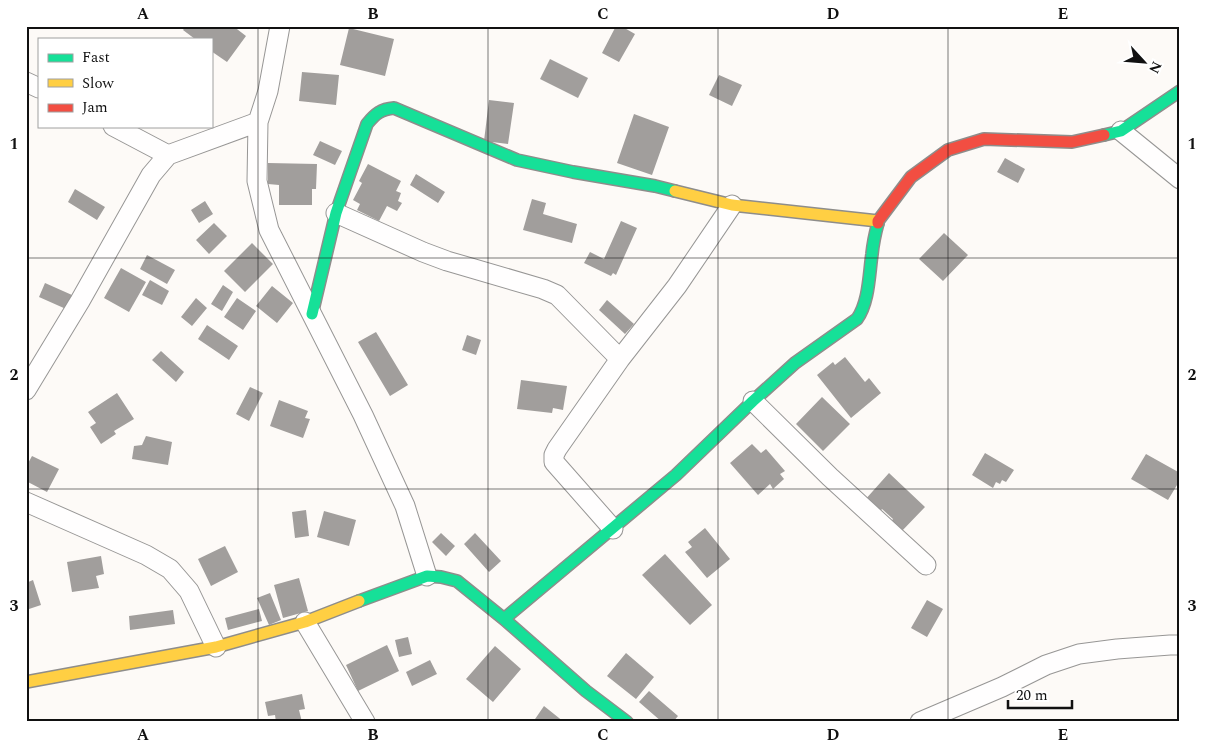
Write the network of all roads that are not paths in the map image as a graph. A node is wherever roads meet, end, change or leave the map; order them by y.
1 (280, 26) edge
2 (26, 82) edge
3 (38, 88) edge
4 (1180, 91) edge
5 (258, 122) junction
6 (117, 128) edge
7 (1121, 131) junction
8 (168, 155) junction
9 (1180, 179) edge
10 (732, 205) junction
11 (336, 213) junction
12 (878, 221) junction
13 (312, 314) junction
14 (620, 358) junction
15 (26, 390) edge
16 (752, 401) junction
17 (26, 502) edge
18 (613, 529) junction
19 (926, 565) dead end
20 (427, 576) junction
21 (504, 619) junction
22 (305, 622) junction
23 (1180, 645) edge
24 (216, 647) junction
25 (26, 682) edge
26 (365, 722) edge
27 (627, 722) edge
28 (920, 722) edge

1 - 5 street
2 - 3 street
4 - 7 street
5 - 8 street
5 - 13 street
6 - 8 street
7 - 9 street
7 - 12 street
8 - 15 street
10 - 11 street
10 - 12 street
10 - 14 street
11 - 13 street
11 - 14 street
12 - 16 street
13 - 20 street
14 - 18 street
16 - 18 street
16 - 19 street
17 - 24 street
18 - 21 street
20 - 21 street
20 - 22 street
21 - 27 street
22 - 24 street
22 - 26 street
23 - 28 street
24 - 25 street

